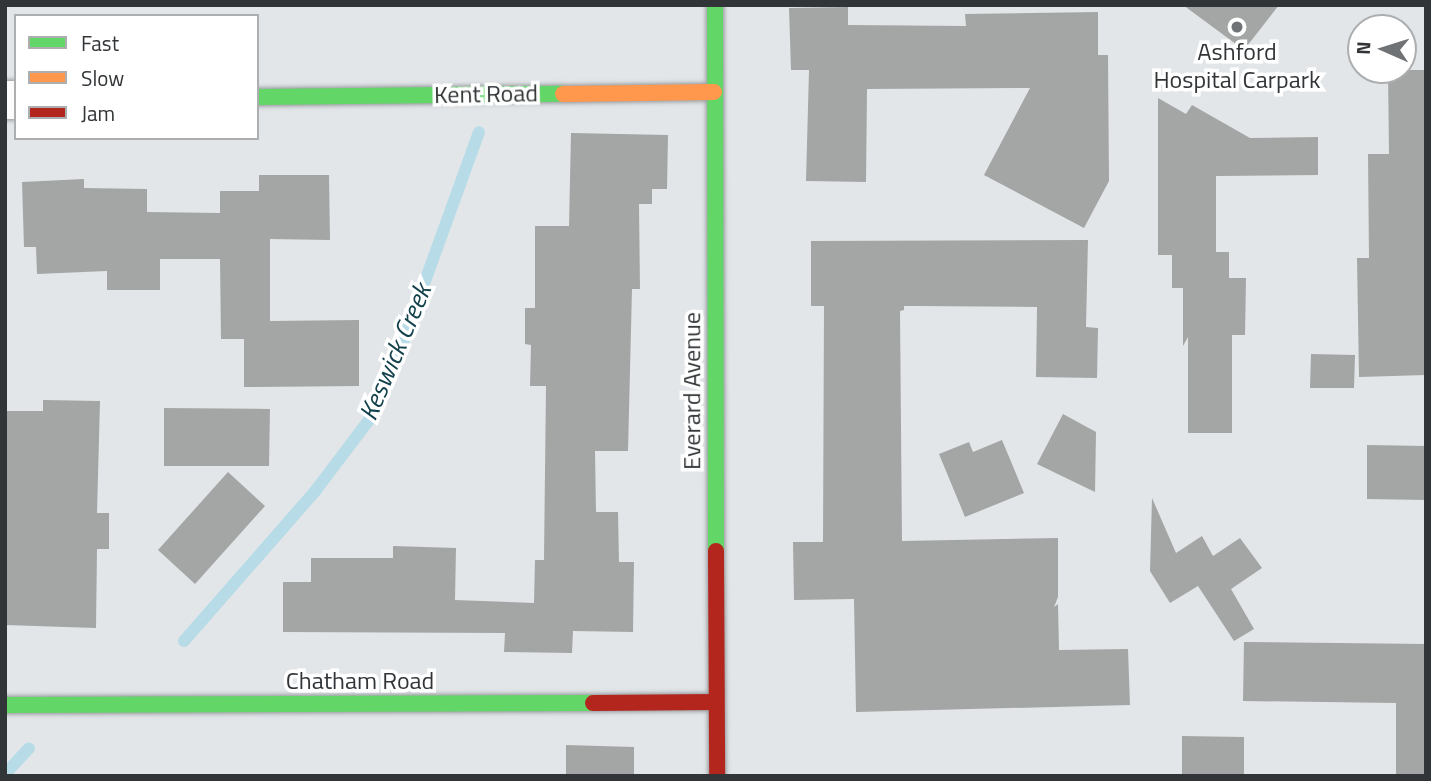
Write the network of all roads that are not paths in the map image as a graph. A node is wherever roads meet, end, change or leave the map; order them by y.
1 (715, 5) edge
2 (714, 92) junction
3 (259, 97) edge
4 (716, 702) junction
5 (5, 705) edge
6 (717, 776) edge

1 - 2 street, Everard Avenue
2 - 3 street, Kent Road
2 - 4 street, Everard Avenue
4 - 5 street, Chatham Road
4 - 6 street, Everard Avenue

